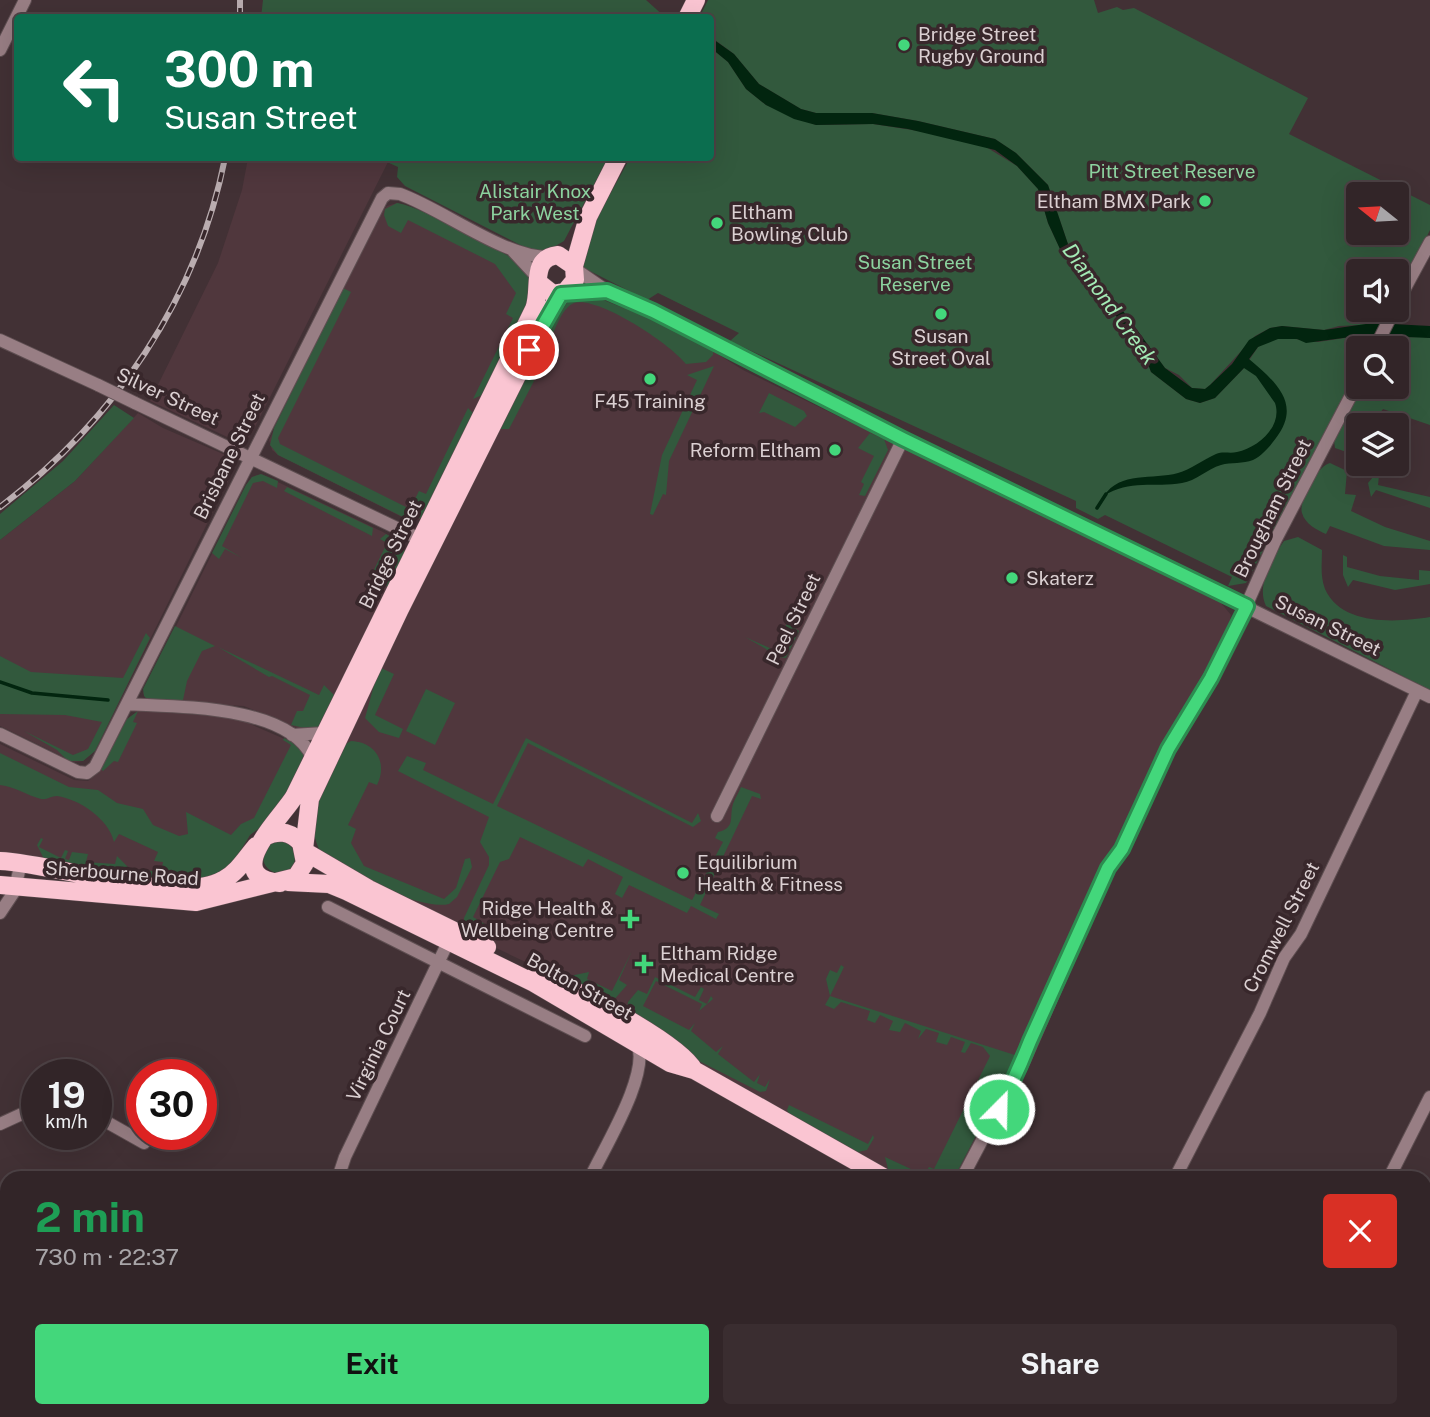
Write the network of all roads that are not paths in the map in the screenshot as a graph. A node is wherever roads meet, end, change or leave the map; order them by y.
1 (14, 22) edge
2 (0, 50) edge
3 (616, 161) edge
4 (588, 217) junction
5 (1430, 243) edge
6 (511, 250) junction
7 (552, 256) junction
8 (574, 268) junction
9 (538, 280) junction
10 (1409, 281) edge
11 (607, 291) junction
12 (563, 293) junction
13 (0, 340) edge
14 (1349, 399) edge
15 (903, 439) junction
16 (251, 456) junction
17 (426, 542) junction
18 (1247, 606) junction
19 (1417, 691) junction
20 (1430, 697) edge
21 (127, 704) junction
22 (324, 733) junction
23 (0, 734) edge
24 (292, 735) junction
25 (312, 757) junction
26 (717, 816) dead end
27 (261, 840) junction
28 (304, 850) junction
29 (0, 862) edge
30 (21, 863) junction
31 (284, 882) junction
32 (8, 885) edge
33 (328, 907) dead end
34 (0, 913) edge
35 (451, 936) junction
36 (440, 962) junction
37 (585, 1036) dead end
38 (637, 1043) junction
39 (655, 1046) junction
40 (637, 1080) junction
41 (1430, 1097) edge
42 (21, 1114) edge
43 (0, 1124) edge
44 (340, 1171) edge
45 (593, 1171) edge
46 (872, 1171) edge
47 (966, 1171) edge
48 (1179, 1171) edge
49 (1393, 1171) edge

1 - 2 street
3 - 4 main road
4 - 7 main road
4 - 8 main road
5 - 10 street
6 - 7 street, Brisbane Street
6 - 9 street, Brisbane Street
6 - 16 street, Brisbane Street
7 - 8 main road
7 - 9 main road
8 - 11 street, Susan Street
8 - 12 main road
9 - 12 main road
9 - 17 main road, Bridge Street
11 - 12 street, Susan Street
11 - 15 street, Susan Street
12 - 17 main road, Bridge Street
13 - 16 street, Silver Street, bridge
14 - 18 street, Brougham Street
15 - 18 street, Susan Street
15 - 26 street, Peel Street
16 - 17 street, Silver Street
16 - 21 street, Brisbane Street
17 - 22 main road, Bridge Street
17 - 28 main road, Bridge Street
18 - 19 street, Susan Street
18 - 47 street, Brougham Street
19 - 20 street, Susan Street
19 - 48 street, Cromwell Street
21 - 23 street, Brisbane Street
21 - 24 street
22 - 24 street
22 - 25 main road, Bridge Street
24 - 25 street
25 - 27 main road, Bridge Street
27 - 28 main road
27 - 30 main road, Sherbourne Road
27 - 31 main road
28 - 31 main road
28 - 35 main road, Bolton Street
29 - 30 main road, Sherbourne Road
30 - 32 street
31 - 32 main road, Sherbourne Road
31 - 35 main road, Bolton Street
32 - 34 street
33 - 36 street
35 - 36 street, Virginia Court
35 - 38 main road, Bolton Street
35 - 39 main road, Bolton Street
36 - 37 street
36 - 44 street, Virginia Court
38 - 39 main road, Bolton Street
38 - 40 street
39 - 40 street
39 - 46 main road, Bolton Street
40 - 45 street
41 - 49 street
42 - 43 street

